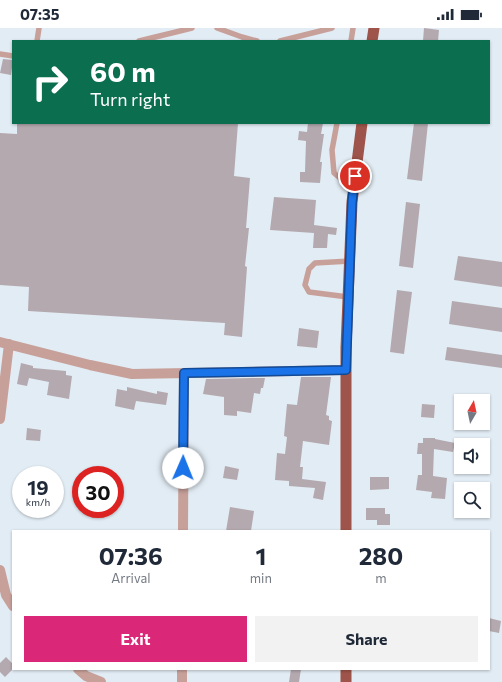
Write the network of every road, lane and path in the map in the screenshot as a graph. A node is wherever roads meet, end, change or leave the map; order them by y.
1 (39, 28) edge
2 (192, 28) edge
3 (218, 28) edge
4 (332, 28) edge
5 (353, 28) edge
6 (374, 28) edge
7 (37, 40) edge
8 (143, 40) edge
9 (254, 40) edge
10 (284, 40) edge
11 (352, 40) edge
12 (372, 40) edge
13 (0, 54) edge
14 (12, 56) edge
15 (337, 124) edge
16 (362, 124) edge
17 (354, 189) junction
18 (350, 261) junction
19 (348, 297) junction
20 (4, 343) edge
21 (346, 370) junction
22 (184, 373) junction
23 (0, 419) edge
24 (183, 530) edge
25 (346, 530) edge
26 (0, 570) edge
27 (12, 604) edge
28 (79, 670) edge
29 (182, 670) edge
30 (346, 670) edge
31 (101, 682) edge
32 (182, 682) edge
33 (346, 682) edge

1 - 7 lane
2 - 8 lane
3 - 9 lane
4 - 10 lane
5 - 11 lane
6 - 12 highway
13 - 14 lane
15 - 17 lane
16 - 17 highway
17 - 18 highway
18 - 19 highway
18 - 19 lane
19 - 21 highway
20 - 22 street
20 - 23 street
21 - 22 street
21 - 25 highway
22 - 24 street
26 - 27 street
28 - 31 street
29 - 32 street
30 - 33 highway

